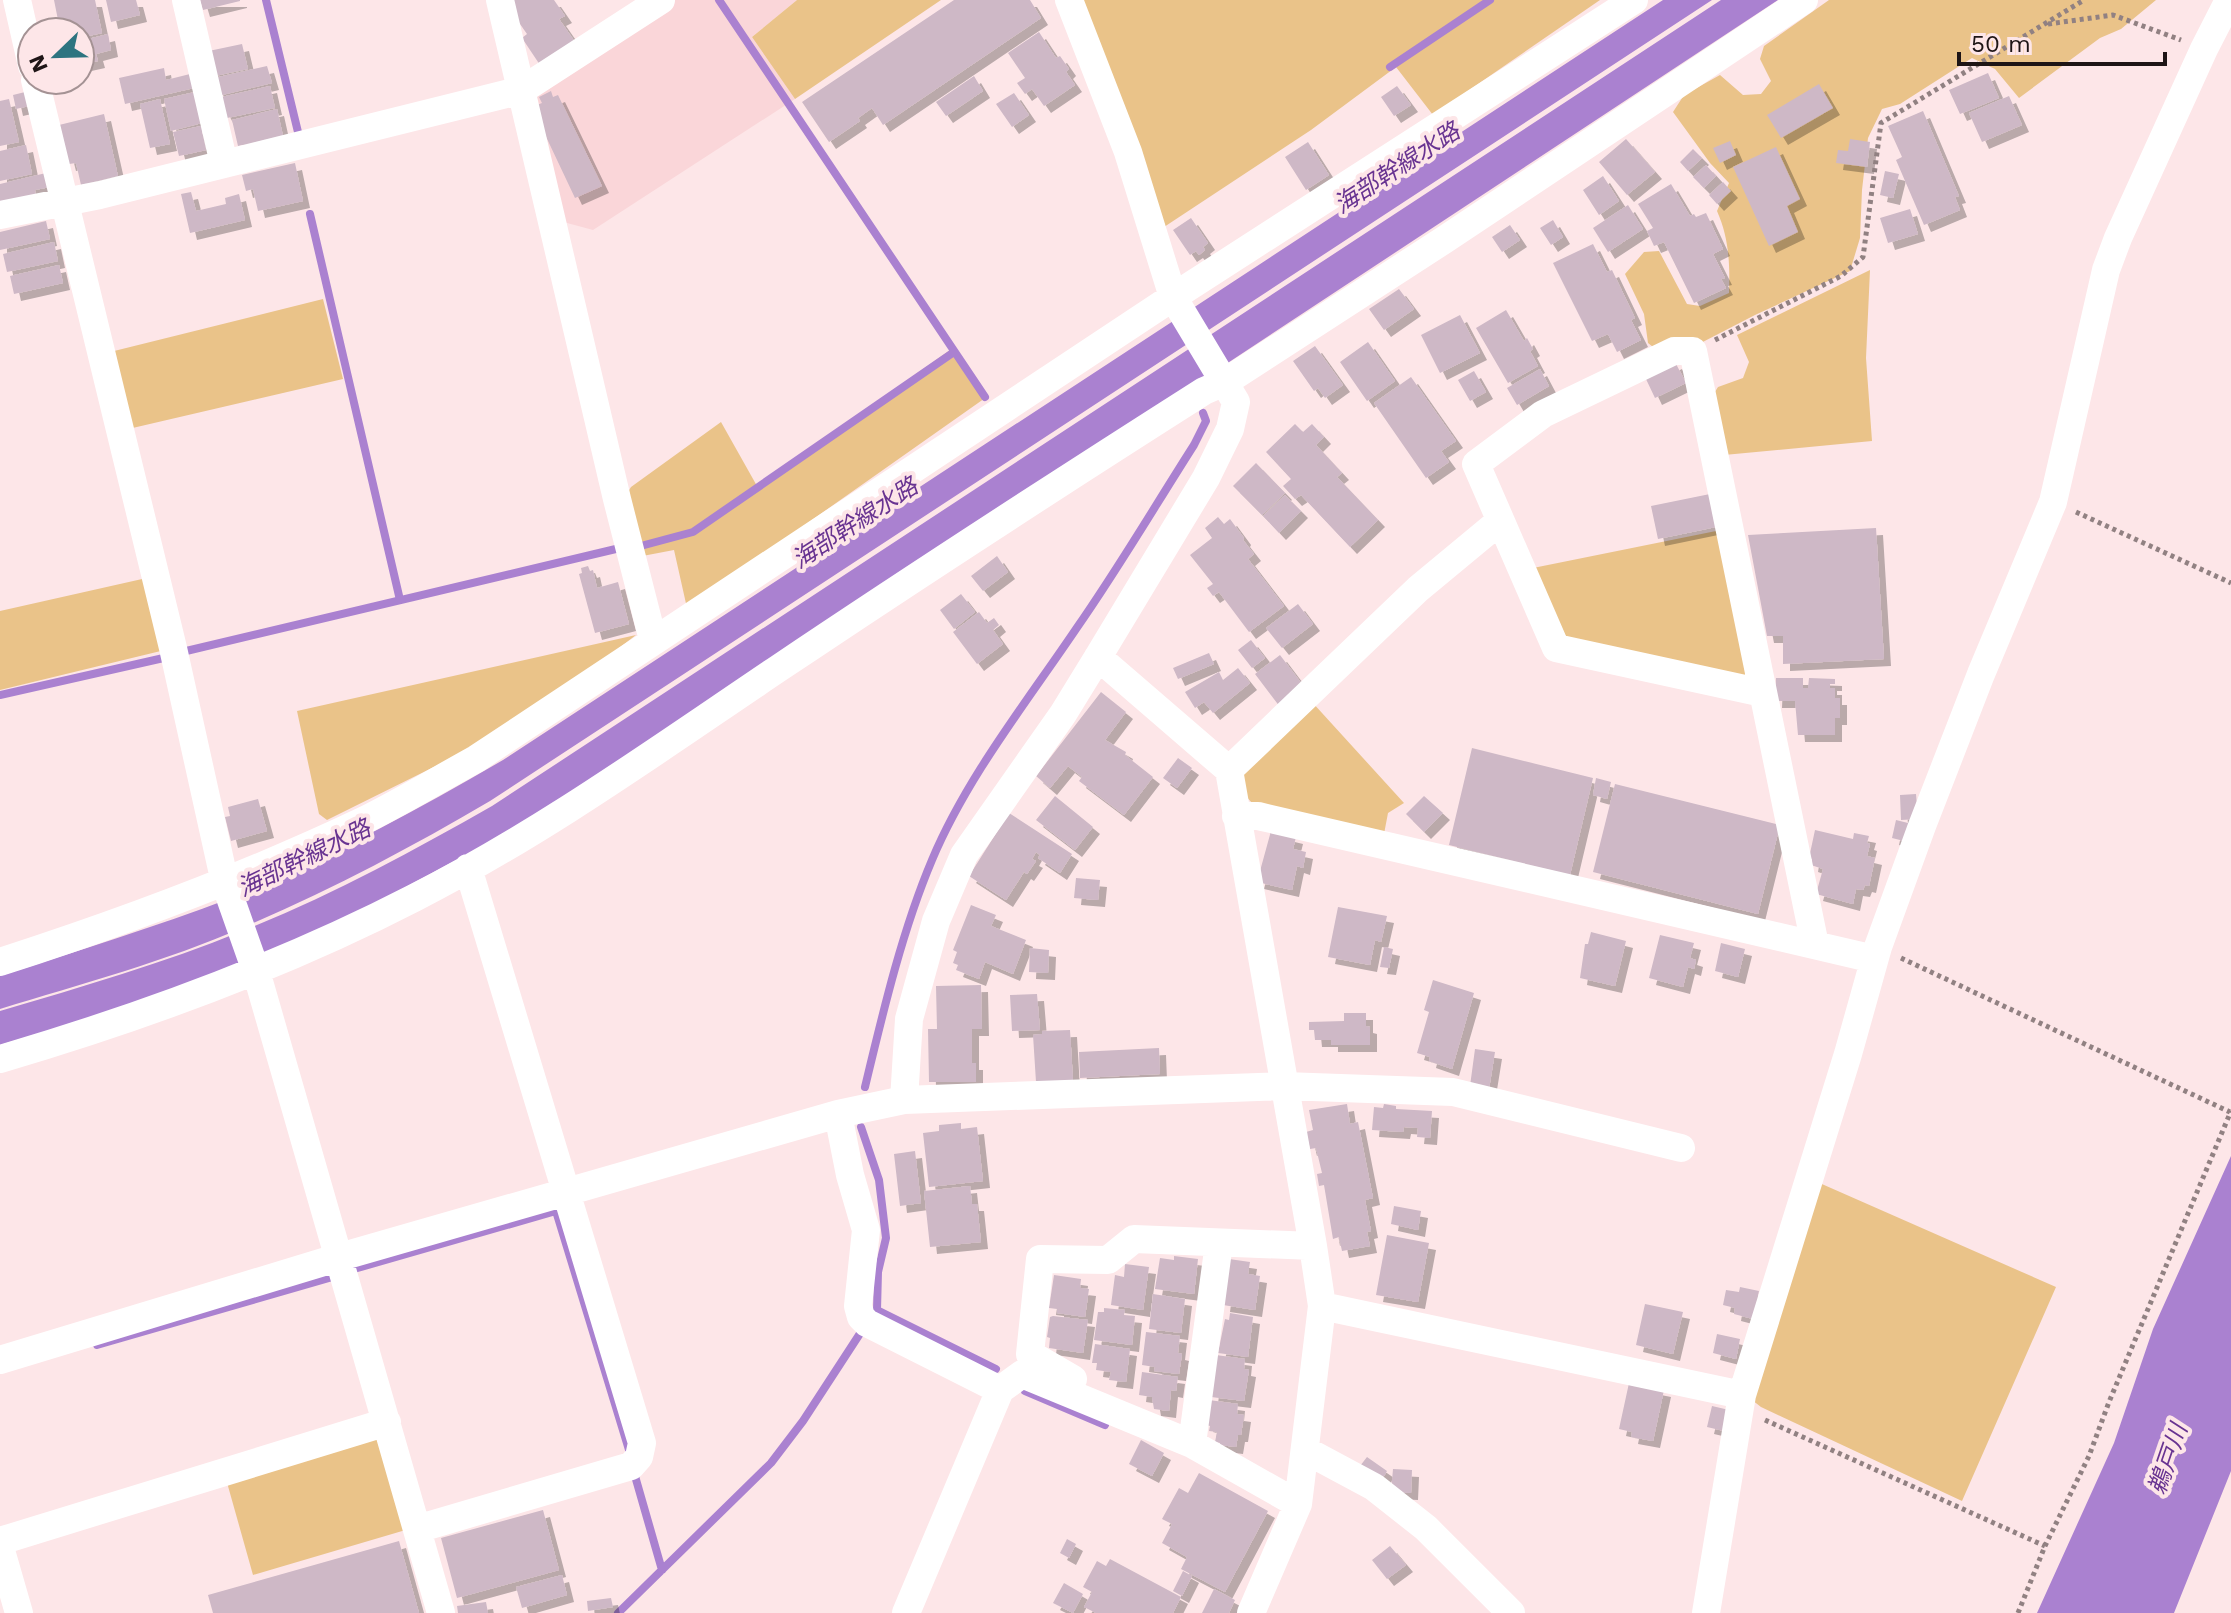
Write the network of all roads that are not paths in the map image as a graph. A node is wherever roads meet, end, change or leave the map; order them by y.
1 (186, 0) edge
2 (500, 0) edge
3 (661, 0) edge
4 (1069, 0) edge
5 (1634, 0) edge
6 (1804, 0) edge
7 (2229, 0) edge
8 (522, 90) junction
9 (39, 96) edge
10 (224, 164) junction
11 (63, 201) junction
12 (0, 215) edge
13 (1176, 302) junction
14 (1225, 382) junction
15 (1500, 521) junction
16 (653, 640) junction
17 (1098, 657) junction
18 (1763, 693) junction
19 (1229, 770) junction
20 (1236, 816) junction
21 (468, 868) junction
22 (227, 888) junction
23 (1815, 945) junction
24 (1876, 953) junction
25 (0, 962) edge
26 (256, 971) junction
27 (0, 1059) edge
28 (1284, 1086) junction
29 (904, 1100) junction
30 (838, 1114) junction
31 (1681, 1148) dead end
32 (567, 1192) junction
33 (1219, 1243) junction
34 (1313, 1246) junction
35 (340, 1257) junction
36 (1322, 1306) junction
37 (0, 1360) edge
38 (1000, 1390) junction
39 (1741, 1402) junction
40 (387, 1422) junction
41 (1184, 1441) junction
42 (1305, 1450) junction
43 (1298, 1504) junction
44 (417, 1529) junction
45 (0, 1544) edge
46 (19, 1613) edge
47 (441, 1613) edge
48 (906, 1613) edge
49 (1251, 1613) edge
50 (1511, 1613) edge
51 (1706, 1613) edge

1 - 10 street
2 - 8 street
3 - 8 street
4 - 13 street
5 - 13 street
6 - 14 street
7 - 24 street
8 - 10 street
8 - 16 street
9 - 11 street
10 - 11 street
11 - 12 street
11 - 22 street
13 - 14 street
13 - 16 street
14 - 17 street
14 - 21 street
15 - 18 street
15 - 18 street
15 - 19 street
16 - 22 street
17 - 19 street
17 - 29 street
18 - 23 street
19 - 20 street
20 - 23 street
20 - 28 street
21 - 26 street
21 - 32 street
22 - 25 street
22 - 26 street
23 - 24 street
24 - 39 street
26 - 27 street
26 - 35 street
28 - 29 street
28 - 31 street
28 - 34 street
29 - 30 street
30 - 32 street
30 - 38 street
32 - 35 street
32 - 44 street
33 - 34 street
33 - 41 street
33 - 41 street
34 - 36 street
35 - 37 street
35 - 40 street
36 - 39 street
36 - 42 street
38 - 41 street
38 - 48 street
39 - 51 street
40 - 44 street
40 - 45 street
41 - 43 street
42 - 43 street
42 - 50 street
43 - 49 street
44 - 47 street
45 - 46 street

